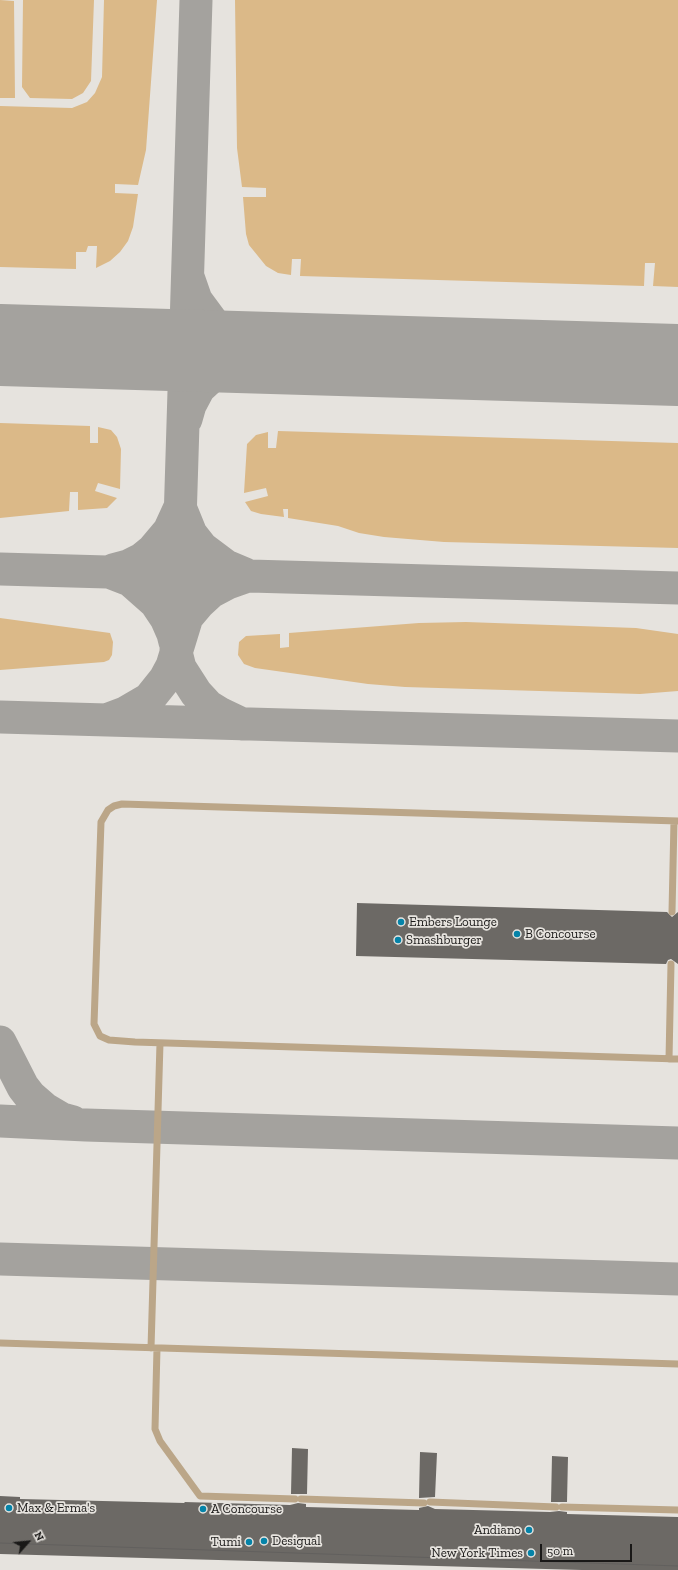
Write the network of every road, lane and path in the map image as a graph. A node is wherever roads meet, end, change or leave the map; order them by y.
1 (676, 821) edge
2 (672, 912) dead end
3 (671, 964) dead end
4 (160, 1043) junction
5 (669, 1059) junction
6 (678, 1059) edge
7 (0, 1343) edge
8 (154, 1348) junction
9 (678, 1364) edge
10 (678, 1510) edge

1 - 2 lane
1 - 4 lane
3 - 5 lane
4 - 5 lane
4 - 8 lane
5 - 6 lane
7 - 8 lane
8 - 9 lane
8 - 10 lane

